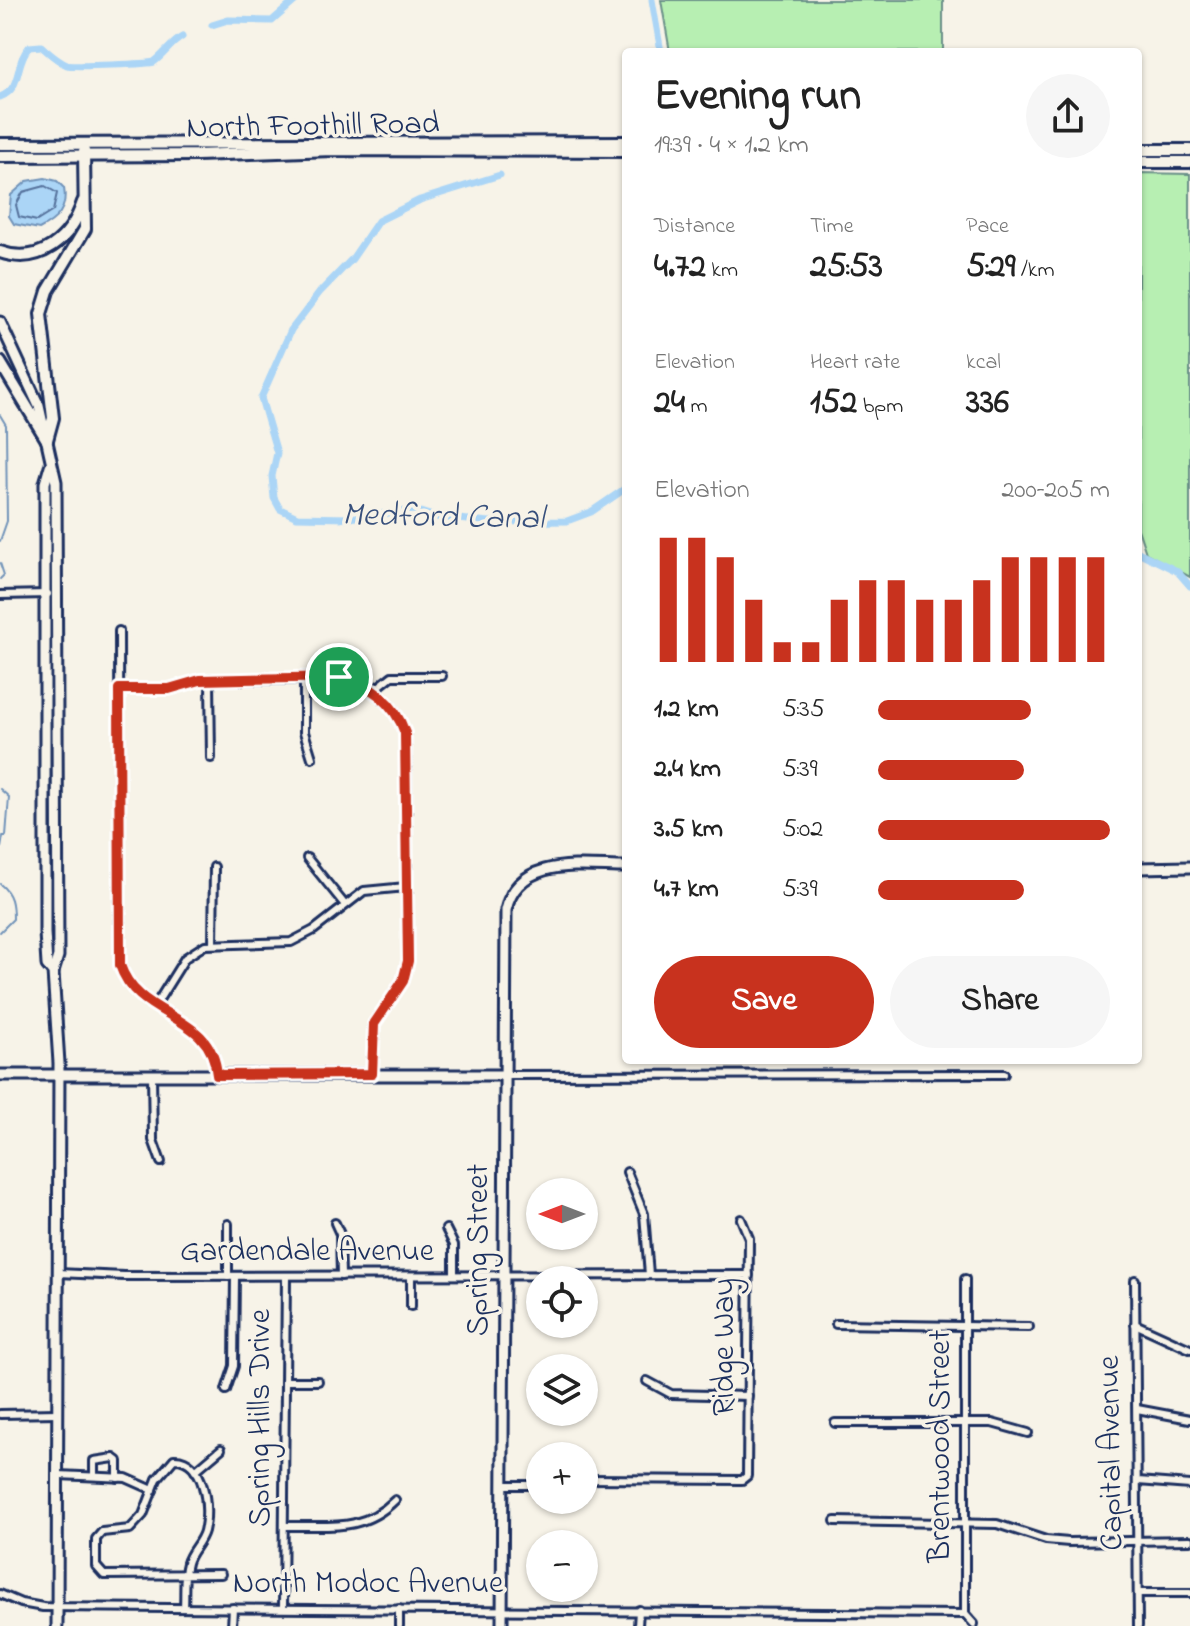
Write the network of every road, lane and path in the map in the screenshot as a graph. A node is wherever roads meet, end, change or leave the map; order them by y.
1 (622, 142) edge
2 (0, 144) edge
3 (84, 150) junction
4 (1142, 150) edge
5 (1190, 150) edge
6 (622, 151) edge
7 (0, 156) edge
8 (1142, 162) edge
9 (1190, 162) edge
10 (84, 196) junction
11 (0, 252) edge
12 (0, 322) edge
13 (0, 362) edge
14 (47, 440) junction
15 (50, 466) junction
16 (44, 594) junction
17 (57, 594) junction
18 (0, 595) edge
19 (119, 631) dead end
20 (442, 676) dead end
21 (304, 677) junction
22 (210, 679) junction
23 (119, 689) junction
24 (373, 691) junction
25 (211, 758) dead end
26 (312, 758) dead end
27 (307, 858) dead end
28 (214, 867) dead end
29 (622, 867) edge
30 (1190, 867) edge
31 (1142, 868) edge
32 (406, 887) junction
33 (345, 905) junction
34 (213, 944) junction
35 (53, 972) junction
36 (155, 1006) junction
37 (152, 1074) junction
38 (372, 1074) junction
39 (1004, 1074) dead end
40 (0, 1075) edge
41 (59, 1075) junction
42 (217, 1075) junction
43 (506, 1075) junction
44 (161, 1162) dead end
45 (627, 1172) dead end
46 (741, 1219) dead end
47 (335, 1223) dead end
48 (228, 1224) dead end
49 (446, 1229) dead end
50 (58, 1273) junction
51 (454, 1275) junction
52 (505, 1275) junction
53 (649, 1275) junction
54 (749, 1275) junction
55 (231, 1276) junction
56 (286, 1276) junction
57 (341, 1276) junction
58 (411, 1276) junction
59 (965, 1279) dead end
60 (1135, 1280) dead end
61 (411, 1306) dead end
62 (836, 1324) dead end
63 (965, 1324) junction
64 (1135, 1324) junction
65 (1029, 1327) dead end
66 (1190, 1349) edge
67 (285, 1381) junction
68 (318, 1381) dead end
69 (647, 1381) dead end
70 (226, 1390) dead end
71 (748, 1396) junction
72 (1137, 1409) junction
73 (58, 1413) junction
74 (0, 1414) edge
75 (1190, 1419) edge
76 (835, 1423) dead end
77 (965, 1423) junction
78 (1028, 1433) dead end
79 (221, 1449) dead end
80 (195, 1471) junction
81 (58, 1475) junction
82 (94, 1475) junction
83 (118, 1478) junction
84 (598, 1479) edge
85 (1138, 1481) junction
86 (504, 1485) junction
87 (526, 1485) edge
88 (1190, 1485) edge
89 (153, 1490) junction
90 (395, 1500) dead end
91 (835, 1521) dead end
92 (965, 1523) junction
93 (284, 1526) junction
94 (1190, 1540) edge
95 (1138, 1541) junction
96 (185, 1573) junction
97 (221, 1574) dead end
98 (1138, 1593) junction
99 (1190, 1593) edge
100 (0, 1594) edge
101 (58, 1607) junction
102 (184, 1607) junction
103 (233, 1608) junction
104 (283, 1608) junction
105 (399, 1609) junction
106 (503, 1609) junction
107 (639, 1610) junction
108 (778, 1614) junction
109 (965, 1614) junction
110 (974, 1624) dead end
111 (57, 1626) edge
112 (232, 1626) edge
113 (399, 1626) edge
114 (502, 1626) edge
115 (638, 1626) edge
116 (776, 1626) edge
117 (1138, 1626) edge

1 - 3 main road, North Foothill Road
2 - 3 main road, North Foothill Road
3 - 6 main road, North Foothill Road
3 - 7 main road, North Foothill Road
3 - 10 main road
4 - 5 main road
8 - 9 main road
10 - 11 main road
10 - 14 main road
12 - 14 main road
13 - 14 main road
14 - 15 main road
15 - 16 main road
15 - 17 main road
16 - 17 street
16 - 18 street
16 - 35 main road
17 - 35 main road
19 - 23 street
20 - 24 street
21 - 22 street
21 - 24 street
21 - 26 street
22 - 23 street
22 - 25 street
23 - 36 street
24 - 32 street
27 - 33 street
28 - 34 street
29 - 43 main road, Spring Street
30 - 31 main road
32 - 33 street
32 - 38 street
33 - 34 street
34 - 36 street
35 - 41 main road
36 - 42 street
37 - 41 main road
37 - 42 main road
37 - 44 street
38 - 42 main road
38 - 43 main road
39 - 43 street
40 - 41 main road
41 - 50 main road
43 - 52 main road, Spring Street
45 - 53 street
46 - 54 street, Ridge Way
47 - 57 street
48 - 55 street
49 - 51 street
50 - 55 street, Gardendale Avenue
50 - 73 main road
51 - 52 street, Gardendale Avenue
51 - 58 street, Gardendale Avenue
52 - 53 street, Gardendale Avenue
52 - 86 main road, Spring Street
53 - 54 street, Gardendale Avenue
54 - 71 street, Ridge Way
55 - 56 street, Gardendale Avenue
55 - 70 street
56 - 57 street, Gardendale Avenue
56 - 67 street, Spring Hills Drive
57 - 58 street, Gardendale Avenue
58 - 61 street
59 - 63 street, Brentwood Street
60 - 64 street, Capital Avenue
62 - 63 street
63 - 65 street
63 - 77 street, Brentwood Street
64 - 66 street
64 - 72 street, Capital Avenue
67 - 68 street
67 - 93 street, Spring Hills Drive
69 - 71 street
71 - 84 street, Ridge Way
72 - 75 street
72 - 85 street, Capital Avenue
73 - 74 street
73 - 81 main road
76 - 77 street
77 - 78 street
77 - 92 street, Brentwood Street
79 - 80 street
80 - 89 street
80 - 96 street
81 - 82 street
81 - 101 main road
82 - 83 street
82 - 83 street
83 - 89 street
85 - 88 street
85 - 95 street, Capital Avenue
86 - 87 street
86 - 106 main road, Spring Street
89 - 96 street
90 - 93 street
91 - 92 street
92 - 95 street
92 - 109 street, Brentwood Street
93 - 104 street, Spring Hills Drive
94 - 95 street
95 - 98 street, Capital Avenue
96 - 97 street
96 - 102 street
98 - 99 street
98 - 117 street, Capital Avenue
100 - 101 street, North Modoc Avenue
101 - 102 street, North Modoc Avenue
101 - 111 main road
102 - 103 street, North Modoc Avenue
103 - 104 street, North Modoc Avenue
103 - 112 street
104 - 105 street, North Modoc Avenue
105 - 106 street, North Modoc Avenue
105 - 113 street
106 - 107 street, North Modoc Avenue
106 - 114 main road, Spring Street
107 - 108 street, North Modoc Avenue
107 - 115 street
108 - 109 street, North Modoc Avenue
108 - 116 street
109 - 110 street

